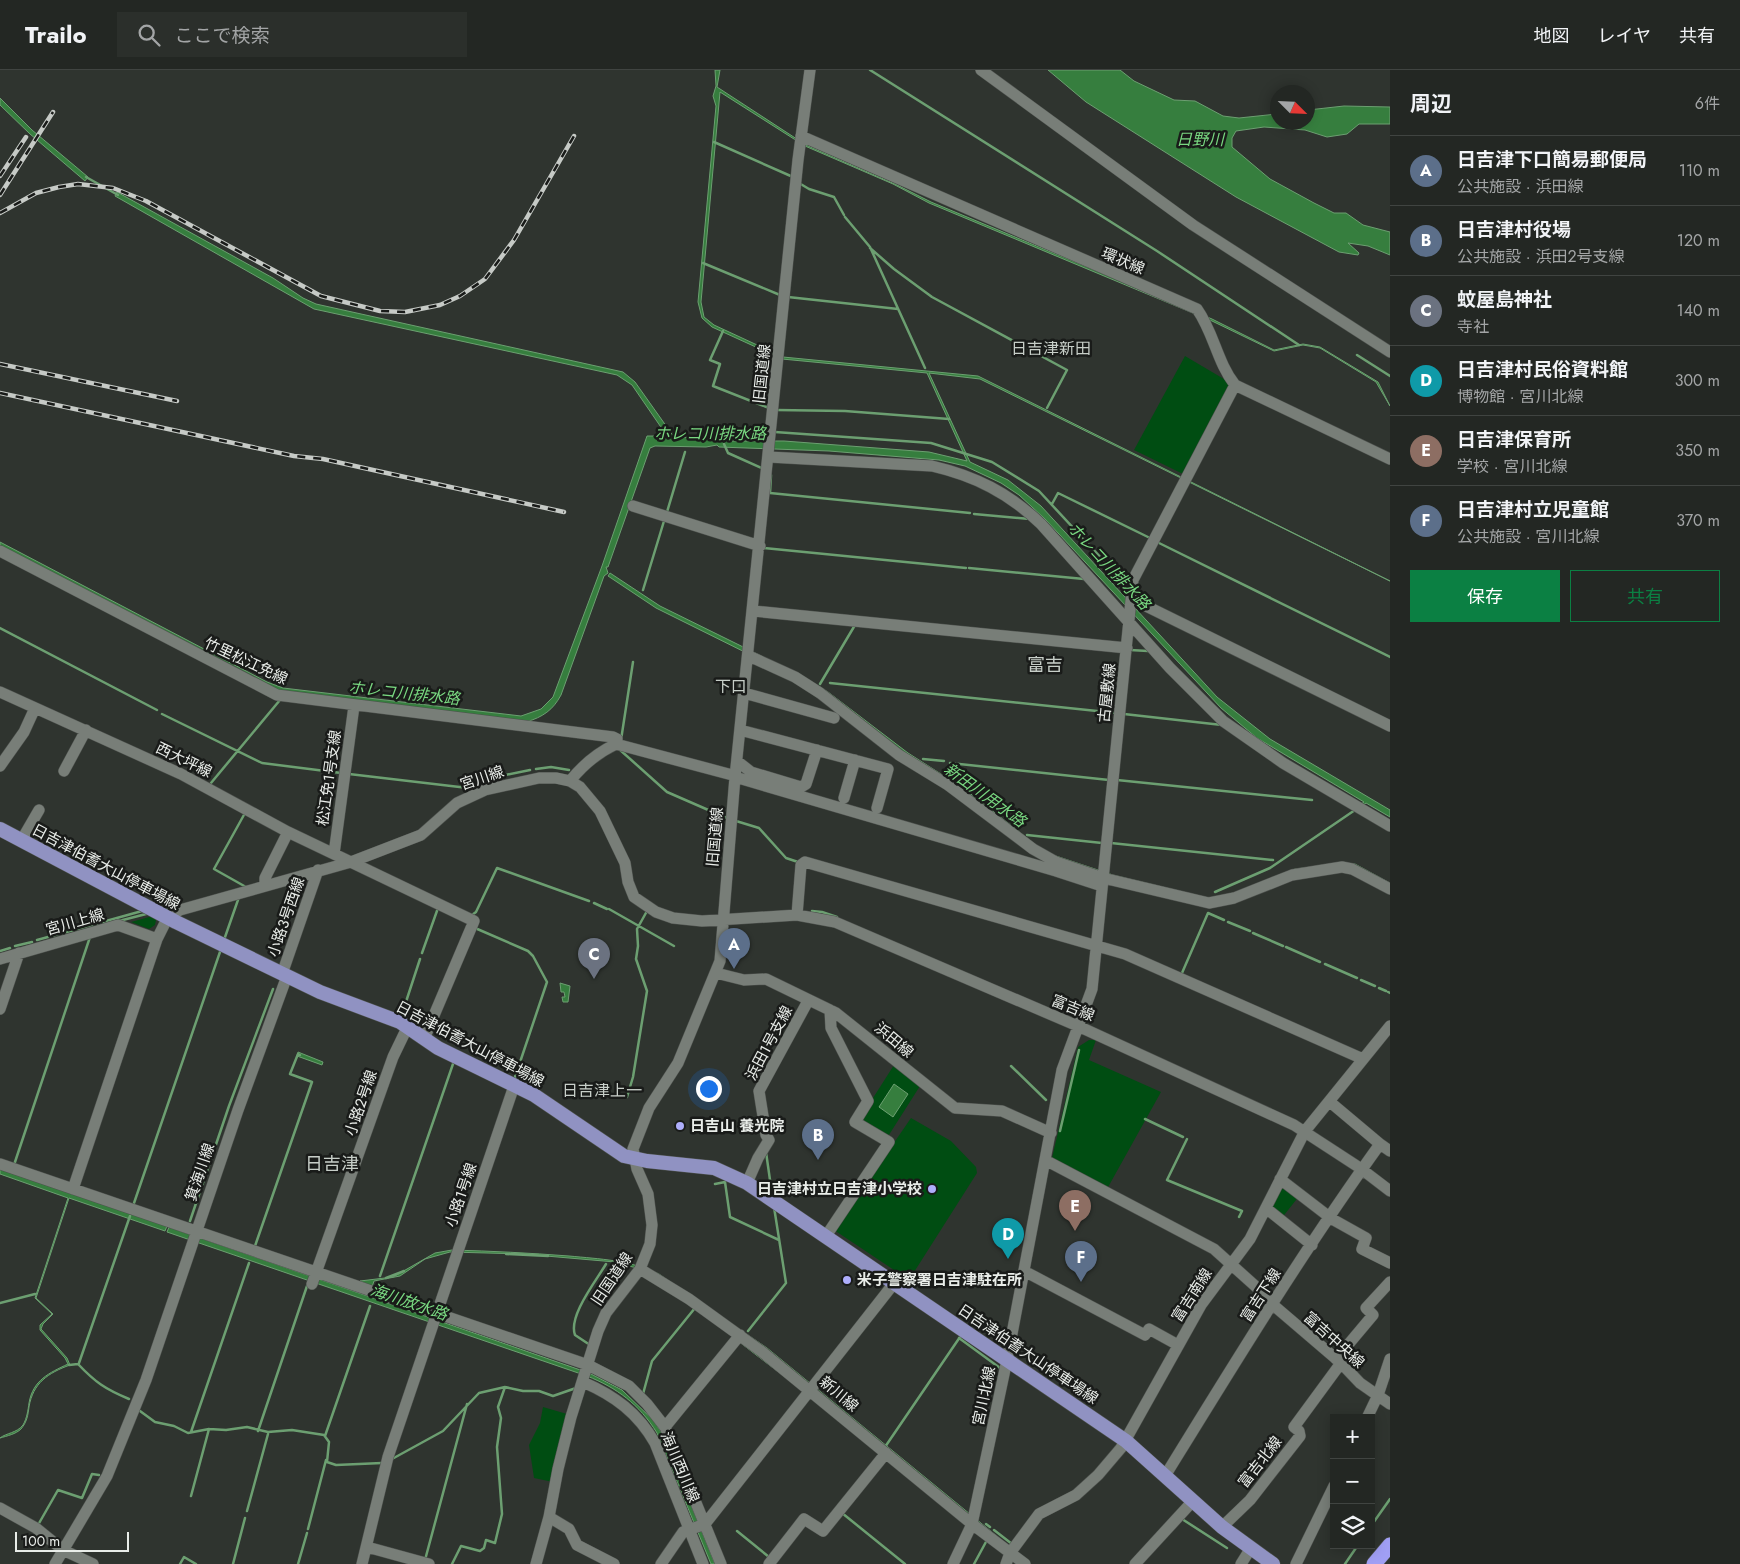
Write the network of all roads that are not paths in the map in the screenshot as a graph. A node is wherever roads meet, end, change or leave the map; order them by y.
1 (810, 70) edge
2 (981, 70) edge
3 (801, 136) junction
4 (1390, 352) edge
5 (1235, 384) junction
6 (769, 454) junction
7 (1390, 459) edge
8 (633, 506) dead end
9 (760, 546) junction
10 (0, 551) edge
11 (1132, 598) junction
12 (753, 610) junction
13 (1128, 618) junction
14 (1127, 648) junction
15 (749, 656) junction
16 (0, 692) edge
17 (744, 693) junction
18 (354, 706) junction
19 (35, 708) junction
20 (834, 718) dead end
21 (1390, 726) edge
22 (86, 730) junction
23 (740, 730) junction
24 (616, 744) junction
25 (817, 750) junction
26 (855, 760) junction
27 (738, 761) junction
28 (0, 766) edge
29 (64, 771) dead end
30 (736, 776) junction
31 (570, 781) junction
32 (844, 798) dead end
33 (877, 808) dead end
34 (39, 810) dead end
35 (1390, 826) edge
36 (0, 829) edge
37 (288, 832) junction
38 (21, 841) junction
39 (334, 854) junction
40 (351, 862) junction
41 (318, 870) junction
42 (1102, 882) junction
43 (265, 886) junction
44 (1390, 889) edge
45 (797, 915) junction
46 (168, 917) junction
47 (722, 919) junction
48 (157, 939) junction
49 (1096, 945) junction
50 (19, 954) junction
51 (0, 959) edge
52 (716, 973) junction
53 (285, 975) junction
54 (808, 1001) junction
55 (0, 1009) edge
56 (830, 1010) junction
57 (1390, 1026) edge
58 (1080, 1027) junction
59 (407, 1028) junction
60 (424, 1039) junction
61 (1363, 1058) junction
62 (514, 1086) junction
63 (1330, 1102) junction
64 (1305, 1131) junction
65 (1050, 1133) junction
66 (1380, 1144) junction
67 (1390, 1152) edge
68 (635, 1159) junction
69 (1045, 1160) junction
70 (0, 1164) edge
71 (1360, 1168) junction
72 (1280, 1179) junction
73 (747, 1183) junction
74 (73, 1189) junction
75 (1390, 1191) edge
76 (1267, 1209) junction
77 (1330, 1216) junction
78 (195, 1233) junction
79 (826, 1236) junction
80 (1312, 1245) junction
81 (1232, 1263) junction
82 (1390, 1264) edge
83 (640, 1269) junction
84 (1024, 1271) junction
85 (315, 1278) junction
86 (895, 1282) junction
87 (1390, 1282) edge
88 (1272, 1303) junction
89 (437, 1314) junction
90 (740, 1335) junction
91 (1178, 1345) junction
92 (1390, 1359) edge
93 (1008, 1360) junction
94 (1338, 1361) junction
95 (586, 1374) junction
96 (812, 1390) junction
97 (1378, 1395) junction
98 (1390, 1404) edge
99 (1369, 1414) edge
100 (665, 1427) junction
101 (1126, 1441) junction
102 (886, 1452) junction
103 (1165, 1476) junction
104 (1330, 1494) edge
105 (1192, 1502) junction
106 (0, 1508) edge
107 (549, 1517) junction
108 (972, 1524) junction
109 (697, 1527) junction
110 (1222, 1527) junction
111 (1390, 1545) edge
112 (367, 1547) junction
113 (1251, 1548) junction
114 (63, 1550) junction
115 (1010, 1553) junction
116 (1390, 1561) edge
117 (55, 1564) edge
118 (93, 1564) edge
119 (362, 1564) edge
120 (429, 1564) edge
121 (536, 1564) edge
122 (614, 1564) edge
123 (661, 1564) edge
124 (703, 1564) edge
125 (721, 1564) edge
126 (769, 1564) edge
127 (953, 1564) edge
128 (1006, 1564) edge
129 (1025, 1564) edge
130 (1135, 1564) edge
131 (1241, 1564) edge
132 (1273, 1564) edge
133 (1296, 1564) edge
134 (1374, 1564) edge
135 (1387, 1564) edge

1 - 3 street, 旧国道線
2 - 4 street
3 - 5 street, 環状線
3 - 6 street, 旧国道線
5 - 7 street
5 - 11 street, 古屋敷線
6 - 9 street, 旧国道線
6 - 13 street
8 - 9 street
9 - 12 street, 旧国道線
10 - 18 street, 竹里松江免線
11 - 13 street, 古屋敷線
11 - 21 street
12 - 14 street
12 - 15 street, 旧国道線
13 - 14 street, 古屋敷線
13 - 35 street
14 - 42 street, 古屋敷線
15 - 17 street, 旧国道線
15 - 42 street
16 - 19 street, 西大坪線
17 - 20 street
17 - 23 street, 旧国道線
18 - 24 street, 竹里松江免線
18 - 39 street, 松江免1号支線
19 - 22 street, 西大坪線
19 - 28 street
22 - 29 street
22 - 37 street, 西大坪線
23 - 25 street
23 - 27 street, 旧国道線
24 - 30 street
24 - 31 street
25 - 26 street
25 - 27 street
26 - 32 street
26 - 33 street
27 - 30 street, 旧国道線
30 - 42 street
30 - 47 street, 旧国道線
31 - 40 street, 宮川線
31 - 47 street
34 - 38 street
36 - 38 main road, 日吉津伯耆大山停車場線
37 - 39 street, 西大坪線
37 - 43 street
38 - 46 main road, 日吉津伯耆大山停車場線
39 - 40 street, 西大坪線
40 - 41 street, 宮川線
40 - 60 street, 西大坪線
41 - 43 street, 宮川線
41 - 53 street, 小路3号西線
42 - 44 street
42 - 49 street, 古屋敷線
43 - 46 street, 宮川線
45 - 47 street, 富吉線
45 - 49 street
45 - 58 street, 富吉線
46 - 48 street
46 - 53 main road, 日吉津伯耆大山停車場線
47 - 52 street, 旧国道線
48 - 50 street, 宮川上線
48 - 74 street
49 - 58 street, 古屋敷線
49 - 61 street
50 - 51 street, 宮川上線
50 - 55 street
52 - 54 street, 浜田線
52 - 68 street, 旧国道線
53 - 59 main road, 日吉津伯耆大山停車場線
53 - 78 street, 箕海川線
54 - 56 street, 浜田線
54 - 73 street, 浜田1号支線
56 - 65 street, 浜田線
56 - 79 street
57 - 61 street, 富吉南線
58 - 64 street, 富吉線
58 - 65 street, 宮川北線
59 - 60 main road, 日吉津伯耆大山停車場線
59 - 85 street, 小路2号線
60 - 62 main road, 日吉津伯耆大山停車場線
61 - 63 street, 富吉南線
62 - 68 main road, 日吉津伯耆大山停車場線
62 - 89 street, 小路1号線
63 - 64 street, 富吉南線
63 - 66 street
64 - 71 street, 富吉線
64 - 72 street, 富吉南線
65 - 69 street, 宮川北線
66 - 67 street
66 - 71 street, 富吉下線
68 - 73 main road, 日吉津伯耆大山停車場線
68 - 83 street, 旧国道線
69 - 81 street
69 - 84 street, 宮川北線
70 - 74 street
71 - 75 street, 富吉線
71 - 77 street, 富吉下線
72 - 76 street, 富吉南線
72 - 77 street
73 - 79 main road, 日吉津伯耆大山停車場線
74 - 78 street
76 - 80 street
76 - 81 street, 富吉南線
77 - 80 street, 富吉下線
77 - 82 street
78 - 85 street
78 - 114 street, 箕海川線
79 - 86 main road, 日吉津伯耆大山停車場線
80 - 88 street, 富吉下線
81 - 88 street, 富吉中央線
81 - 91 street, 富吉南線
83 - 90 street, 新川線
83 - 95 street, 旧国道線
84 - 91 street
84 - 93 street, 宮川北線
85 - 89 street
86 - 93 main road, 日吉津伯耆大山停車場線
86 - 96 street
87 - 94 street, 富吉北線
88 - 94 street, 富吉中央線
88 - 103 street, 富吉下線
89 - 95 street
89 - 112 street, 小路1号線
90 - 96 street, 新川線
90 - 100 street
91 - 101 street, 富吉南線
92 - 97 street
93 - 101 main road, 日吉津伯耆大山停車場線
93 - 108 street, 宮川北線
94 - 97 street, 富吉中央線
94 - 110 street, 富吉北線
95 - 100 street
95 - 107 street, 旧国道線
95 - 109 street, 海川西川線
96 - 102 street, 新川線
96 - 109 street
97 - 98 street, 富吉中央線
97 - 99 street
100 - 109 street
101 - 103 main road, 日吉津伯耆大山停車場線
101 - 115 street, 富吉南線
102 - 108 street, 新川線
102 - 126 street
103 - 105 main road, 日吉津伯耆大山停車場線
104 - 133 street
105 - 110 main road, 日吉津伯耆大山停車場線
105 - 130 street
106 - 114 street
107 - 121 street, 旧国道線
107 - 122 street
108 - 115 street, 新川線
108 - 127 street, 宮川北線
109 - 123 street
109 - 124 street, 海川西川線
109 - 125 street
110 - 113 main road, 日吉津伯耆大山停車場線
111 - 134 highway
112 - 119 street, 小路1号線
112 - 120 street
113 - 131 street
113 - 132 main road, 日吉津伯耆大山停車場線
114 - 117 street, 箕海川線
114 - 118 street
115 - 128 street, 富吉南線
115 - 129 street, 新川線
116 - 135 highway

